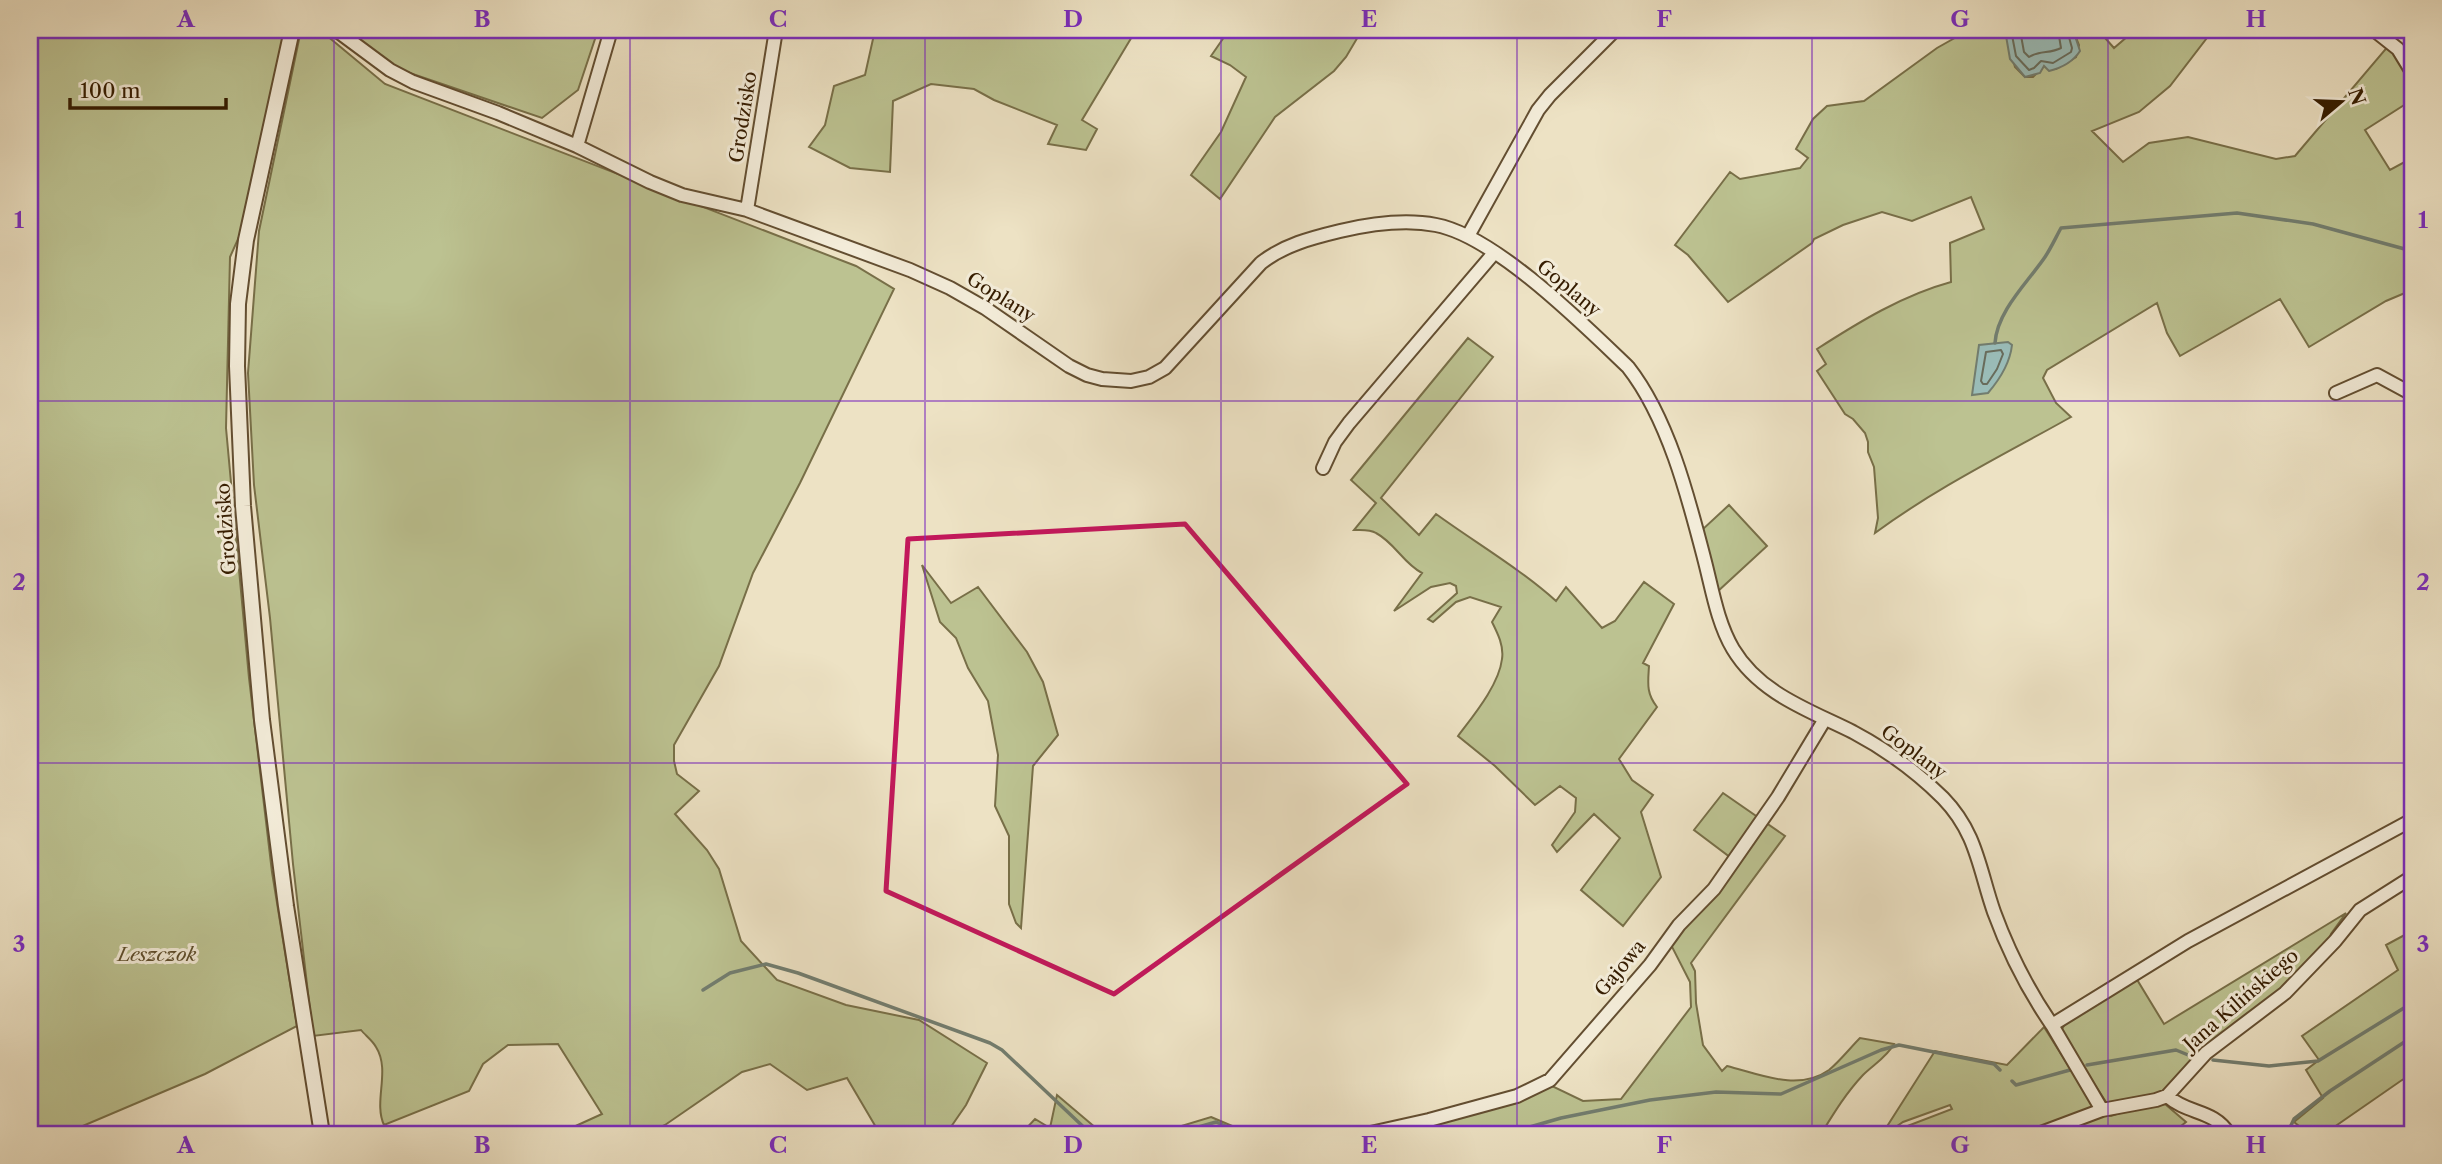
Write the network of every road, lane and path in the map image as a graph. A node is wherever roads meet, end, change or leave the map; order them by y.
1 (292, 30) edge
2 (336, 30) edge
3 (611, 30) edge
4 (776, 30) edge
5 (1615, 30) edge
6 (2374, 30) edge
7 (2412, 72) edge
8 (576, 146) junction
9 (747, 210) junction
10 (1468, 236) junction
11 (1494, 253) junction
12 (2336, 393) dead end
13 (2412, 394) edge
14 (1323, 468) dead end
15 (1825, 719) junction
16 (2412, 820) edge
17 (2412, 877) edge
18 (2052, 1026) junction
19 (2167, 1096) junction
20 (2102, 1110) junction
21 (322, 1134) edge
22 (1366, 1134) edge
23 (2038, 1134) edge
24 (2229, 1134) edge

1 - 21 street, Grodzisko
2 - 8 street
3 - 8 street
4 - 9 street, Grodzisko
5 - 10 street
6 - 7 street
8 - 9 street
9 - 10 street, Goplany
10 - 11 street, Goplany
11 - 14 street
11 - 15 street, Goplany
12 - 13 street
15 - 18 street, Goplany
15 - 22 street, Gajowa
16 - 18 street
17 - 19 street, Jana Kilińskiego
18 - 20 street, Goplany
19 - 20 street
19 - 24 street
20 - 23 street

